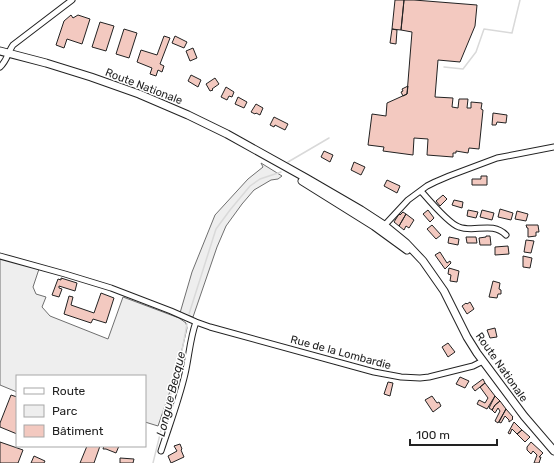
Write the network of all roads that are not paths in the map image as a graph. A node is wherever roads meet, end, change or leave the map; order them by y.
1 (72, 0) edge
2 (0, 51) edge
3 (8, 53) junction
4 (0, 67) edge
5 (554, 147) edge
6 (421, 191) junction
7 (382, 228) junction
8 (506, 235) dead end
9 (0, 256) edge
10 (196, 322) junction
11 (483, 361) junction
12 (162, 451) dead end
13 (554, 451) edge

1 - 3 street
2 - 3 street, Route Nationale
3 - 4 street
3 - 7 street, Route Nationale
5 - 6 street
6 - 7 street
6 - 8 street
7 - 11 street, Route Nationale
9 - 10 street, Rue de la Lombardie
10 - 11 street, Rue de la Lombardie
10 - 12 street
11 - 13 street, Route Nationale

